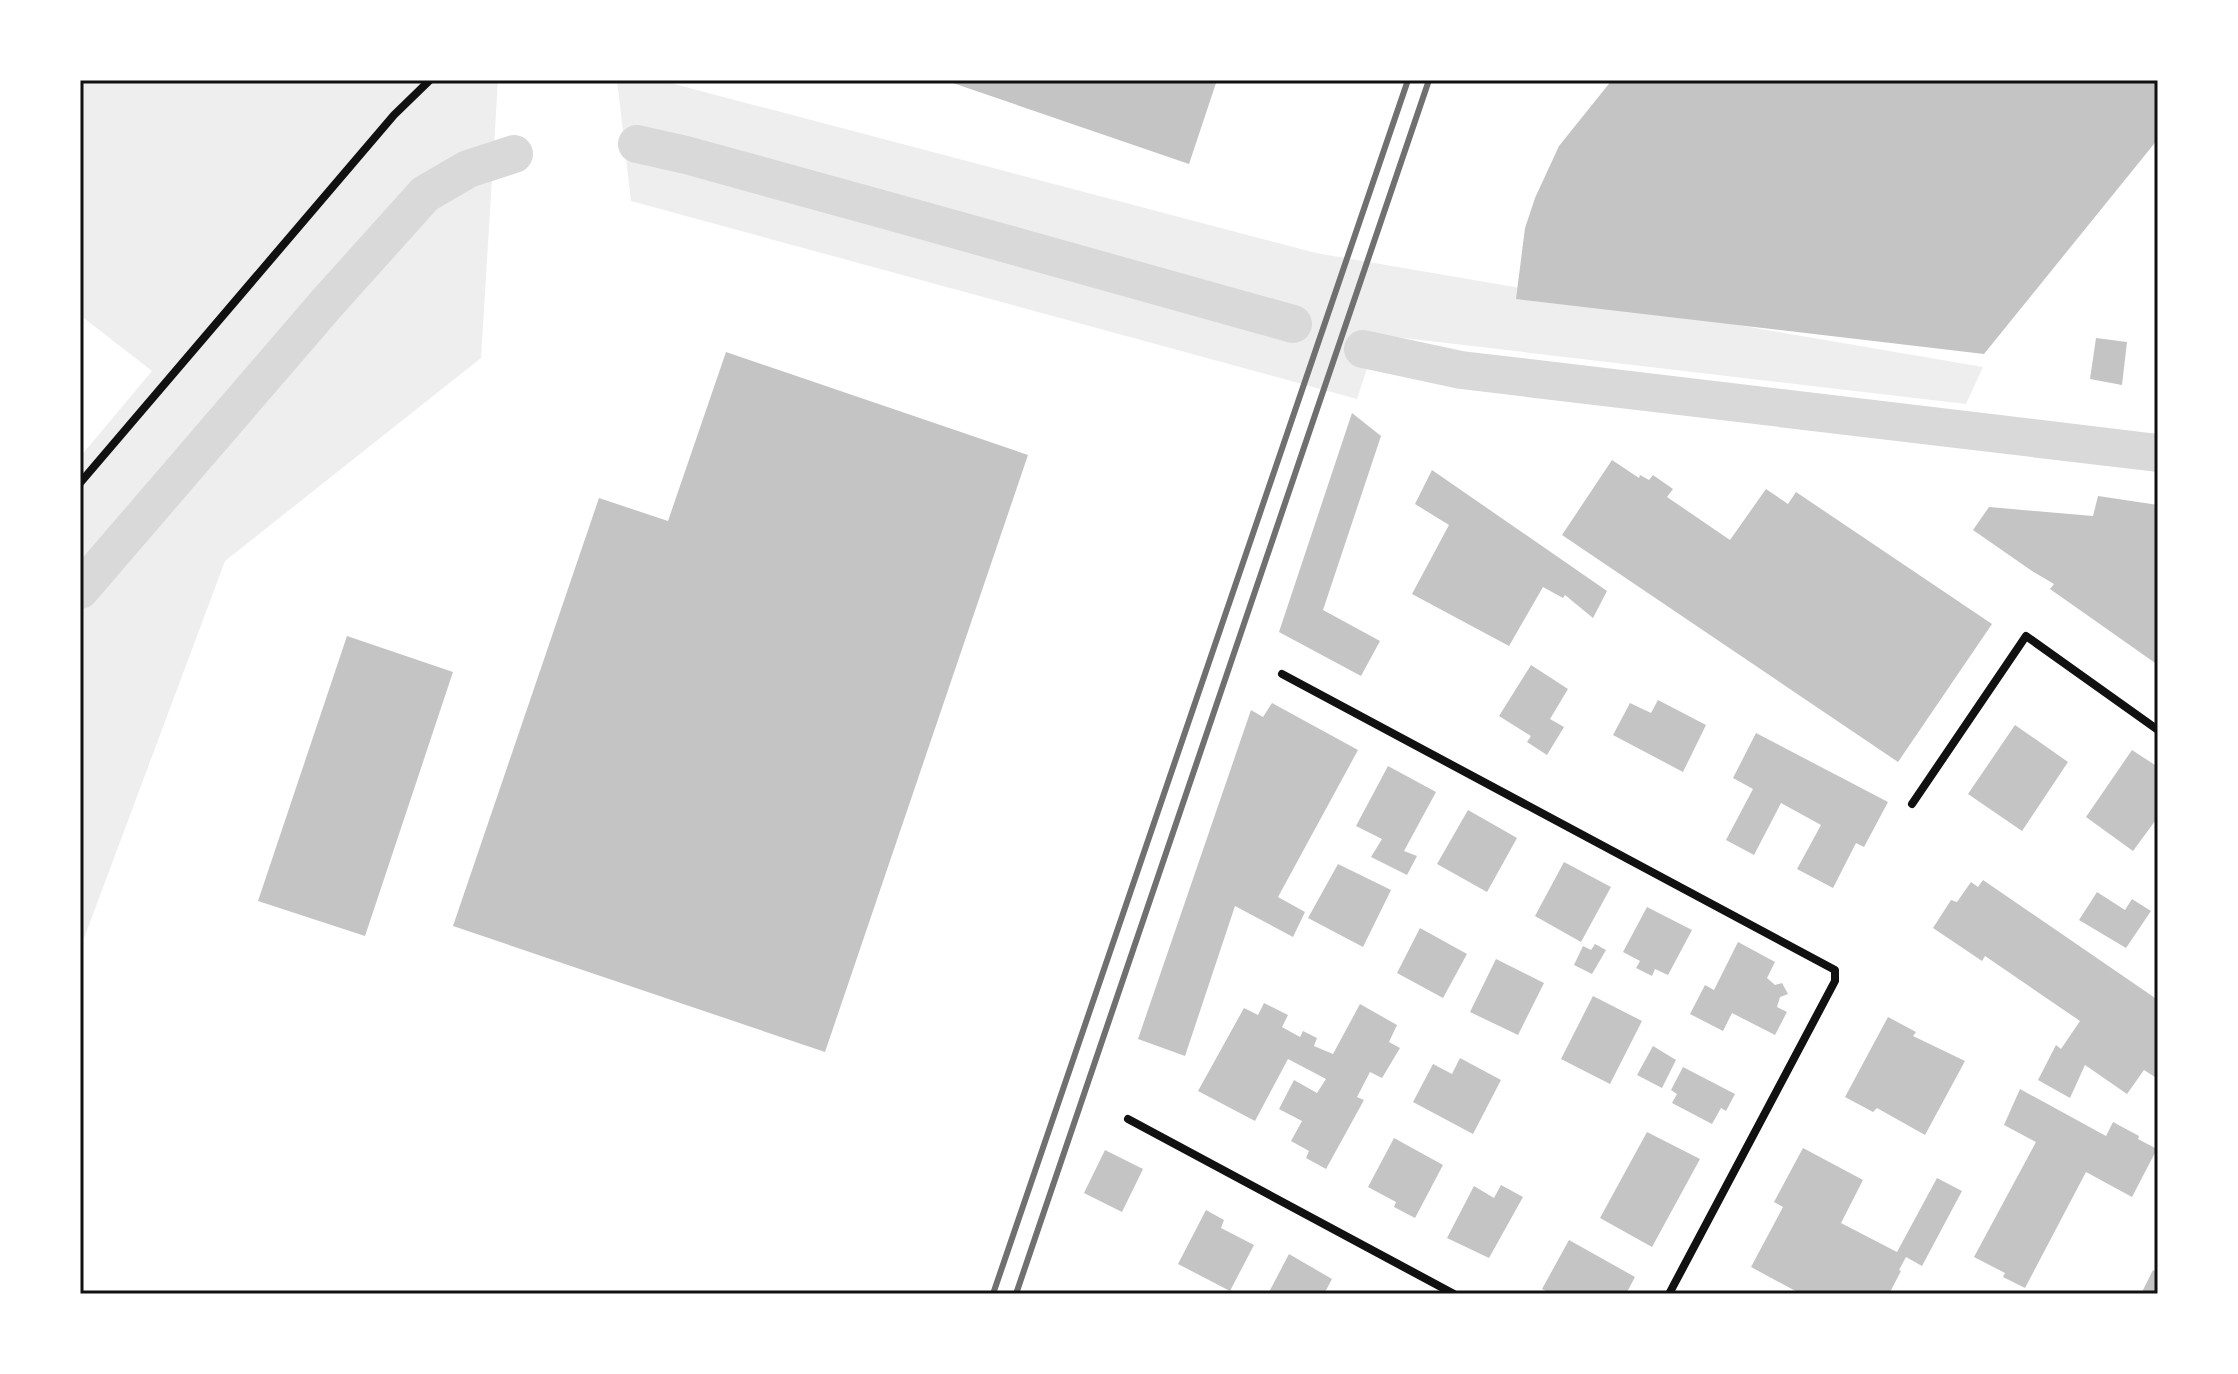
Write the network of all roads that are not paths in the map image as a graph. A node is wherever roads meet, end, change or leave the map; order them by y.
1 (430, 80) edge
2 (80, 483) edge
3 (1282, 674) dead end
4 (2158, 730) edge
5 (1912, 804) dead end
6 (1128, 1119) dead end
7 (1454, 1294) edge
8 (1669, 1294) edge

1 - 2 street
3 - 8 street
4 - 5 street
6 - 7 street

